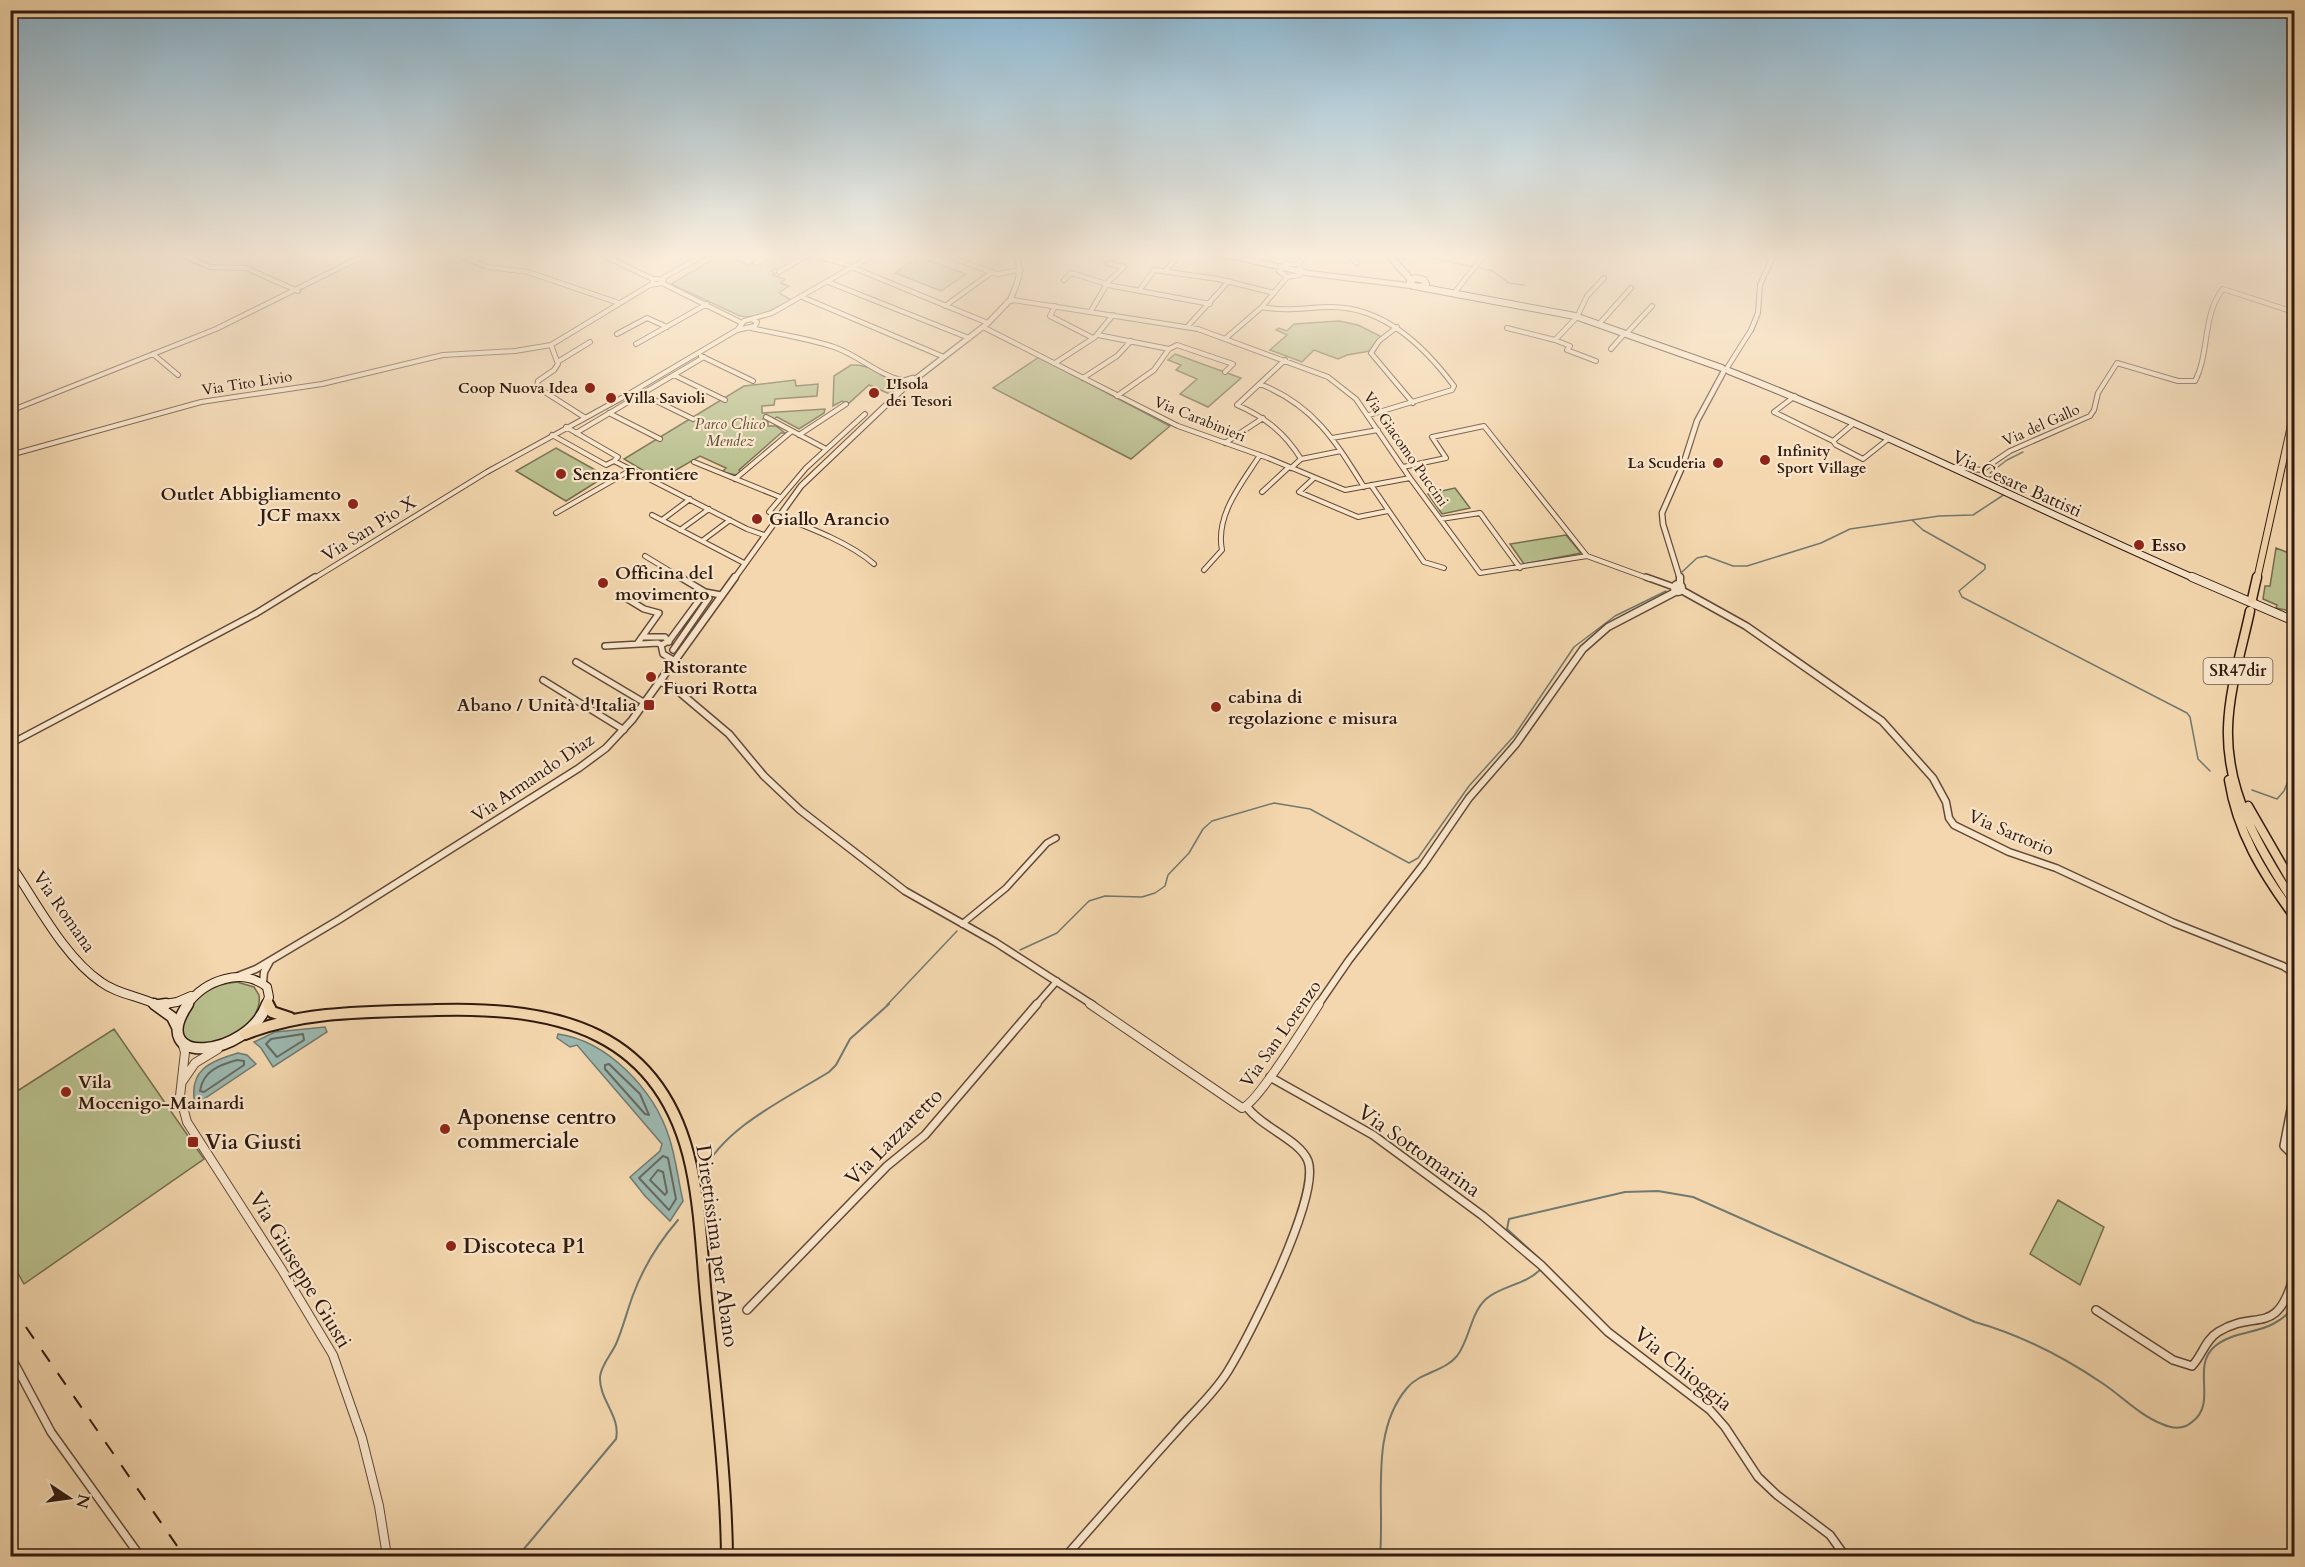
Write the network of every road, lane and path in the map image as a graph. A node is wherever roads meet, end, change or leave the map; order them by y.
1 (220, 327) edge
2 (580, 327) edge
3 (630, 327) edge
4 (667, 327) edge
5 (738, 327) edge
6 (752, 327) edge
7 (762, 327) edge
8 (873, 327) edge
9 (942, 327) edge
10 (983, 327) joint
11 (1072, 327) edge
12 (1106, 327) edge
13 (1187, 327) edge
14 (1239, 327) edge
15 (1396, 327) joint
16 (1567, 327) edge
17 (1608, 327) edge
18 (1632, 327) edge
19 (1752, 327) edge
20 (2208, 327) edge
21 (748, 328) joint
22 (1508, 328) dead end
23 (737, 330) junction
24 (1626, 333) junction
25 (617, 334) dead end
26 (1098, 335) junction
27 (969, 338) junction
28 (1093, 338) junction
29 (1226, 338) junction
30 (1555, 340) junction
31 (1131, 341) junction
32 (590, 342) dead end
33 (636, 344) dead end
34 (551, 345) junction
35 (1169, 349) junction
36 (1611, 349) dead end
37 (696, 353) junction
38 (153, 354) junction
39 (704, 357) junction
40 (944, 357) junction
41 (1285, 360) junction
42 (559, 361) junction
43 (1596, 361) dead end
44 (1055, 363) junction
45 (1725, 370) junction
46 (1225, 372) dead end
47 (178, 375) dead end
48 (674, 375) junction
49 (893, 378) junction
50 (1083, 378) junction
51 (753, 381) dead end
52 (906, 383) junction
53 (1260, 384) junction
54 (897, 386) junction
55 (642, 394) junction
56 (896, 396) junction
57 (1117, 396) junction
58 (1795, 396) junction
59 (725, 400) dead end
60 (1413, 403) junction
61 (846, 404) dead end
62 (10, 411) edge
63 (2295, 412) edge
64 (609, 413) junction
65 (865, 414) dead end
66 (1369, 415) junction
67 (584, 417) junction
68 (766, 417) dead end
69 (1263, 418) junction
70 (693, 419) dead end
71 (859, 419) junction
72 (868, 422) junction
73 (1853, 424) junction
74 (566, 427) junction
75 (1378, 430) junction
76 (792, 431) junction
77 (576, 433) junction
78 (552, 435) junction
79 (799, 435) junction
80 (1332, 438) junction
81 (660, 439) dead end
82 (1887, 440) junction
83 (1833, 441) junction
84 (1225, 443) junction
85 (826, 449) junction
86 (1341, 451) junction
87 (10, 455) edge
88 (1260, 455) junction
89 (1301, 459) junction
90 (614, 461) junction
91 (694, 462) dead end
92 (1943, 466) junction
93 (1403, 467) junction
94 (1290, 468) junction
95 (631, 470) junction
96 (1314, 478) junction
97 (1410, 478) junction
98 (735, 480) junction
99 (1371, 485) junction
100 (1364, 487) junction
101 (1262, 492) dead end
102 (780, 497) junction
103 (690, 499) junction
104 (709, 509) junction
105 (1388, 511) junction
106 (556, 513) dead end
107 (652, 515) dead end
108 (779, 515) junction
109 (1441, 519) junction
110 (662, 520) junction
111 (729, 520) junction
112 (680, 530) junction
113 (764, 535) junction
114 (702, 541) junction
115 (645, 556) dead end
116 (1587, 556) junction
117 (744, 563) junction
118 (874, 564) dead end
119 (1444, 568) dead end
120 (1520, 568) junction
121 (1204, 570) dead end
122 (1678, 589) junction
123 (705, 592) junction
124 (621, 595) dead end
125 (719, 597) junction
126 (709, 598) junction
127 (2252, 599) dead end
128 (2250, 611) dead end
129 (2293, 620) edge
130 (642, 637) junction
131 (669, 641) junction
132 (637, 644) junction
133 (662, 645) junction
134 (605, 646) dead end
135 (673, 650) junction
136 (681, 654) junction
137 (675, 661) junction
138 (576, 662) dead end
139 (543, 680) dead end
140 (660, 682) junction
141 (645, 703) junction
142 (624, 730) junction
143 (10, 744) edge
144 (2229, 758) junction
145 (1056, 838) dead end
146 (10, 864) edge
147 (2295, 886) edge
148 (2295, 902) edge
149 (2295, 916) edge
150 (962, 924) junction
151 (270, 960) junction
152 (2295, 972) edge
153 (238, 976) junction
154 (1057, 981) junction
155 (263, 983) junction
156 (200, 991) junction
157 (268, 1004) junction
158 (159, 1005) junction
159 (290, 1018) junction
160 (177, 1028) junction
161 (245, 1034) junction
162 (182, 1042) junction
163 (221, 1047) junction
164 (1270, 1077) junction
165 (182, 1083) junction
166 (2295, 1094) edge
167 (1247, 1107) junction
168 (2295, 1156) edge
169 (1544, 1268) joint
170 (2295, 1275) edge
171 (747, 1310) dead end
172 (2096, 1310) dead end
173 (10, 1355) edge
174 (140, 1557) edge
175 (387, 1557) edge
176 (727, 1557) edge
177 (1066, 1557) edge
178 (1845, 1557) edge

1 - 38 street
2 - 34 street, Via Tito Livio
3 - 25 street
4 - 33 street
5 - 23 street, Via San Pio X
6 - 21 street, Via San Pio X
7 - 49 street, Via San Pio X
8 - 40 street
9 - 27 street
10 - 27 street, Via Armando Diaz
10 - 44 street, Via Carabinieri
11 - 28 street
12 - 26 street
13 - 29 street, Via Giacomo Puccini
14 - 29 street
15 - 60 street
15 - 60 street
16 - 30 street
17 - 24 main road, Via Cesare Battisti
18 - 24 street
19 - 45 street
20 - 92 street, Via del Gallo
21 - 23 street, Via San Pio X
22 - 30 street
23 - 37 street, Via San Pio X
24 - 36 street
24 - 45 main road, Via Cesare Battisti
26 - 28 street
26 - 31 street
27 - 40 street, Via Armando Diaz
28 - 44 street
29 - 41 street, Via Giacomo Puccini
30 - 43 street
31 - 35 street
31 - 50 street
32 - 42 street
34 - 42 street
34 - 87 street, Via Tito Livio
35 - 46 street
35 - 57 street
37 - 39 street
37 - 67 street, Via San Pio X
38 - 47 street
38 - 62 street
39 - 48 street
39 - 51 street
40 - 52 street, Via Armando Diaz
41 - 53 street
41 - 66 street, Via Giacomo Puccini
42 - 67 street
44 - 50 street, Via Carabinieri
45 - 58 main road, Via Cesare Battisti
45 - 122 street
48 - 55 street
48 - 59 street
49 - 52 street
49 - 54 street
50 - 57 street, Via Carabinieri
52 - 54 street
52 - 56 street, Via Armando Diaz
53 - 69 street
53 - 80 street
54 - 56 street
55 - 64 street
55 - 70 street
56 - 72 street, Via Armando Diaz
57 - 84 street, Via Carabinieri
58 - 73 main road, Via Cesare Battisti
58 - 83 street
60 - 66 street
61 - 79 street
63 - 127 highway
64 - 77 street
64 - 81 street
65 - 71 street
66 - 75 street, Via Giacomo Puccini
67 - 74 street, Via San Pio X
68 - 76 street
69 - 84 street
69 - 89 street
71 - 72 street
71 - 85 street
72 - 108 street, Via Armando Diaz
73 - 82 main road, Via Cesare Battisti
73 - 83 street
74 - 77 street
74 - 78 street, Via San Pio X
75 - 80 street
75 - 93 street, Via Giacomo Puccini
76 - 79 street
76 - 98 street
77 - 90 street
78 - 90 street
78 - 143 street, Via San Pio X
79 - 85 street
80 - 86 street
82 - 83 street
82 - 92 main road, Via Cesare Battisti
84 - 88 street, Via Carabinieri
85 - 102 street
86 - 89 street
86 - 100 street
88 - 94 street
88 - 121 street, Via Carabinieri
89 - 94 street
90 - 95 street
91 - 98 street
92 - 129 main road, Via Cesare Battisti
93 - 97 street, Via Giacomo Puccini
93 - 116 street
94 - 96 street
94 - 101 street
95 - 103 street
95 - 106 street
96 - 100 street
96 - 105 street
97 - 99 street
97 - 109 street, Via Giacomo Puccini
98 - 102 street
99 - 100 street
99 - 105 street
102 - 108 street
103 - 104 street
103 - 110 street
104 - 111 street
104 - 112 street
105 - 119 street
107 - 110 street
108 - 113 street, Via Armando Diaz
108 - 118 street
109 - 120 street, Via Giacomo Puccini
109 - 120 street
110 - 112 street
111 - 113 street
111 - 114 street
112 - 114 street
113 - 117 street, Via Armando Diaz
114 - 117 street
115 - 123 street
116 - 120 street
116 - 122 street
117 - 125 street, Via Armando Diaz
122 - 152 street, Via Sartorio
122 - 164 street, Via San Lorenzo
123 - 125 street
123 - 126 street
123 - 131 street
124 - 130 street
125 - 126 street
125 - 136 street, Via Armando Diaz
126 - 135 street
128 - 144 highway, SR47dir
130 - 131 street
130 - 132 street
131 - 133 street
131 - 135 street
132 - 133 street
132 - 134 street
133 - 137 street
135 - 136 street
136 - 137 street, Via Armando Diaz
137 - 140 street, Via Armando Diaz
138 - 141 street
139 - 142 street
140 - 141 street, Via Armando Diaz
140 - 150 street
141 - 142 street, Via Armando Diaz
142 - 151 street, Via Armando Diaz
144 - 147 highway
144 - 148 highway, SR47dir
144 - 149 highway
145 - 150 street
146 - 158 main road, Via Romana
150 - 154 street
151 - 153 street, Via Armando Diaz
151 - 155 street
153 - 155 main road
153 - 156 main road
154 - 167 street
154 - 171 street, Via Lazzaretto
155 - 157 main road
156 - 158 main road
156 - 160 main road
157 - 159 highway
157 - 161 main road
158 - 160 main road
159 - 161 highway, Direttissima per Abano
159 - 176 highway, Direttissima per Abano
160 - 162 main road
161 - 163 main road
162 - 163 main road
162 - 165 street, Via Giuseppe Giusti
163 - 165 street
164 - 167 street, Via San Lorenzo
164 - 169 street, Via Sottomarina
165 - 175 street, Via Giuseppe Giusti
166 - 168 street
167 - 177 street, Via San Lorenzo
169 - 178 street, Via Chioggia
170 - 172 street
173 - 174 street

